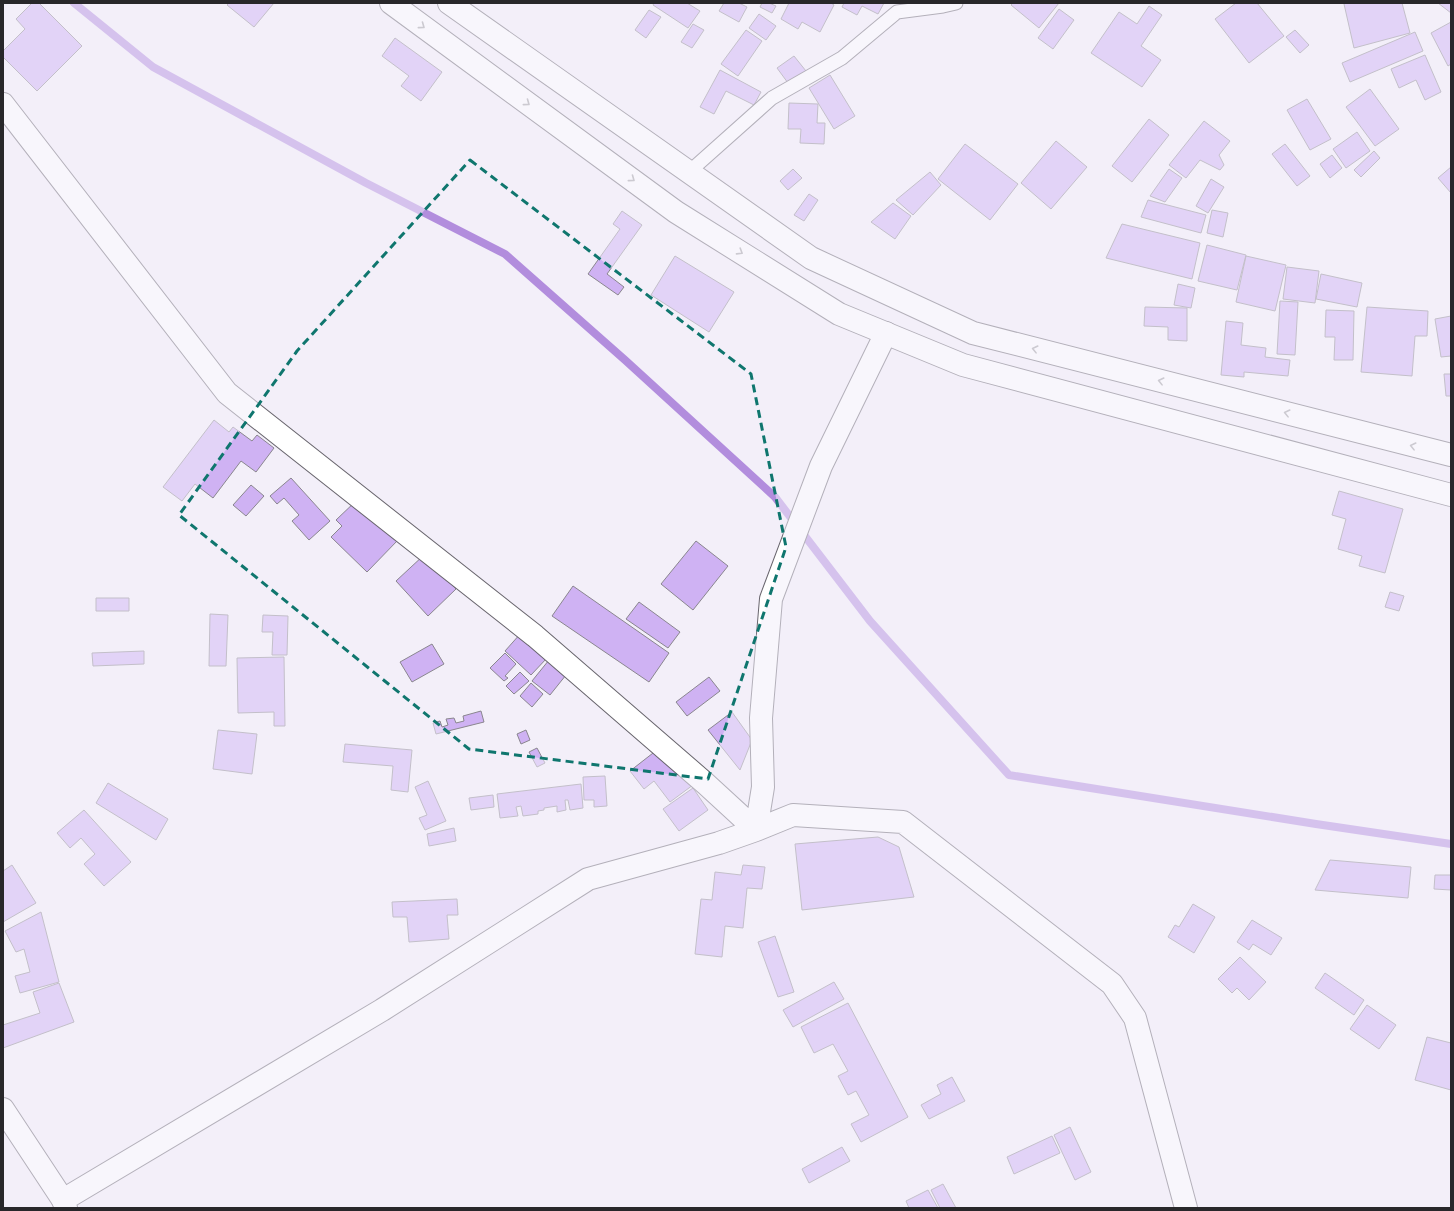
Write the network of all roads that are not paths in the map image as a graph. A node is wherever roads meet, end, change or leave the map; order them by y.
1 (391, 3) edge
2 (449, 3) edge
3 (956, 3) edge
4 (3, 104) edge
5 (690, 172) junction
6 (886, 333) junction
7 (1451, 455) edge
8 (1451, 495) edge
9 (756, 830) junction
10 (3, 1109) edge
11 (65, 1204) edge
12 (1186, 1208) edge

1 -> 6 street
2 - 5 street
3 - 5 lane
4 - 9 street
7 -> 5 street
6 - 8 street
6 - 9 street
9 - 11 street
9 - 12 street
10 - 11 street

